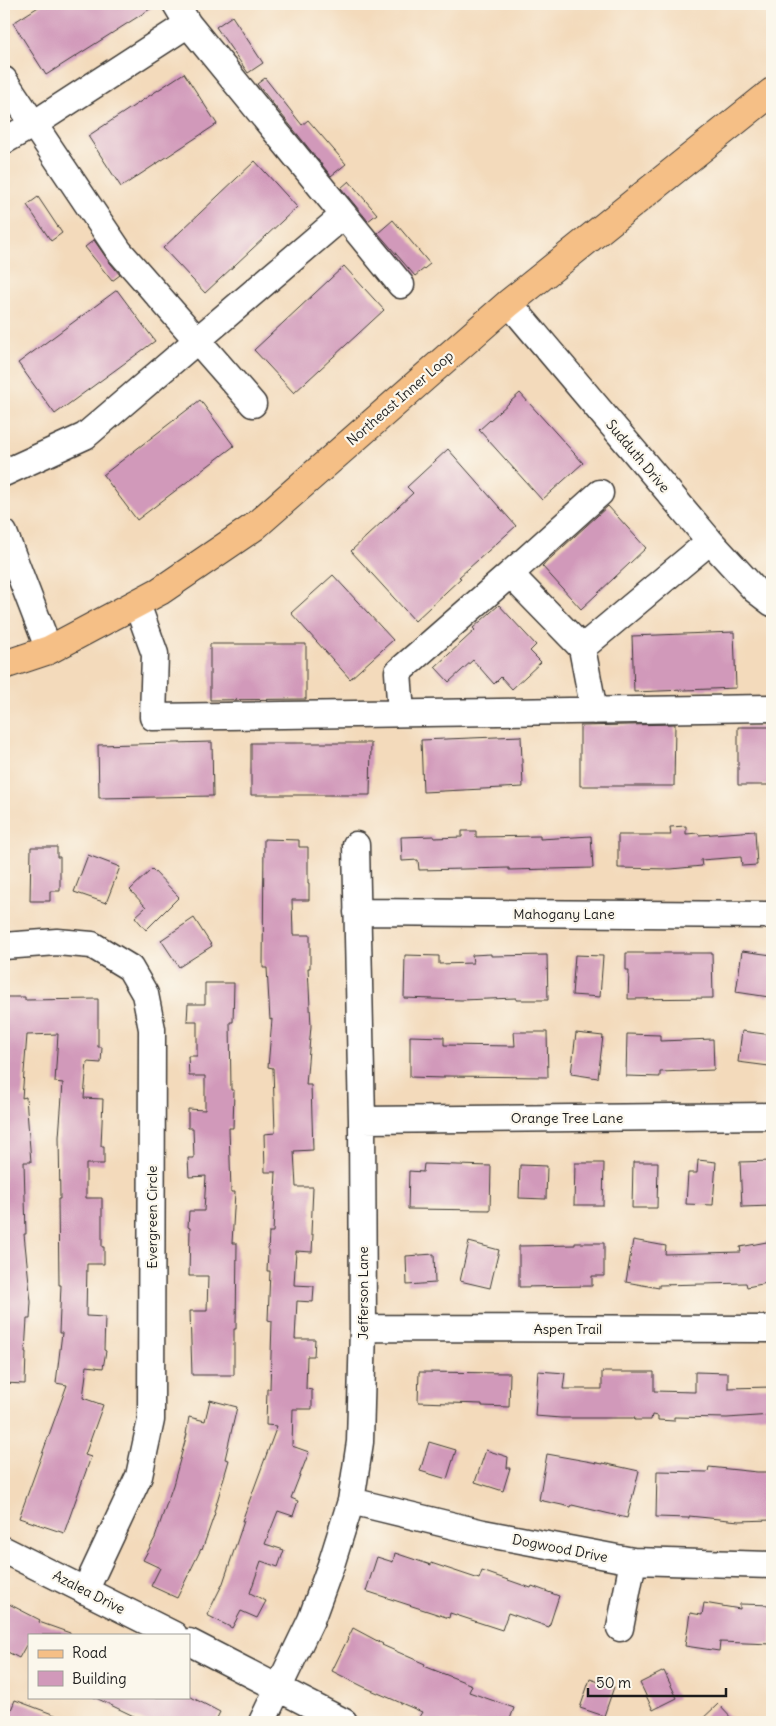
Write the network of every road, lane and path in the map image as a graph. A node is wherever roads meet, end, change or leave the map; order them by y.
1 (182, 14) edge
2 (4, 80) edge
3 (772, 92) edge
4 (34, 124) junction
5 (4, 141) edge
6 (344, 215) junction
7 (401, 285) dead end
8 (509, 303) junction
9 (197, 341) junction
10 (253, 404) dead end
11 (4, 473) edge
12 (600, 493) dead end
13 (4, 533) edge
14 (710, 541) junction
15 (510, 574) junction
16 (772, 603) edge
17 (136, 604) junction
18 (582, 648) junction
19 (49, 650) junction
20 (4, 665) edge
21 (772, 708) edge
22 (594, 710) junction
23 (401, 713) junction
24 (356, 844) dead end
25 (356, 912) junction
26 (772, 915) edge
27 (4, 946) edge
28 (772, 1116) edge
29 (362, 1120) junction
30 (363, 1328) junction
31 (772, 1329) edge
32 (351, 1500) junction
33 (4, 1550) edge
34 (632, 1561) junction
35 (772, 1564) edge
36 (86, 1591) junction
37 (620, 1628) dead end
38 (172, 1634) edge
39 (190, 1642) edge
40 (279, 1687) junction
41 (262, 1722) edge
42 (344, 1722) edge

1 - 4 street
1 - 6 street
2 - 4 street
3 - 8 main road, Northeast Inner Loop
4 - 5 street
4 - 9 street
6 - 7 street
6 - 9 street
8 - 14 street, Sudduth Drive
8 - 17 main road, Northeast Inner Loop
9 - 10 street
9 - 11 street
12 - 15 street
13 - 19 street
14 - 16 street, Sudduth Drive
14 - 18 street
15 - 18 street
15 - 23 street
17 - 19 main road, Northeast Inner Loop
17 - 23 street
18 - 22 street
19 - 20 main road, Northeast Inner Loop
21 - 22 street
22 - 23 street
24 - 25 street, Jefferson Lane
25 - 26 street, Mahogany Lane
25 - 29 street, Jefferson Lane
27 - 36 street, Evergreen Circle
28 - 29 street, Orange Tree Lane
29 - 30 street, Jefferson Lane
30 - 31 street, Aspen Trail
30 - 32 street, Jefferson Lane
32 - 34 street, Dogwood Drive
32 - 40 street, Jefferson Lane
33 - 36 street, Azalea Drive
34 - 35 street, Dogwood Drive
34 - 37 street
36 - 38 street, Azalea Drive
39 - 40 street
40 - 41 street, Jefferson Lane
40 - 42 street

